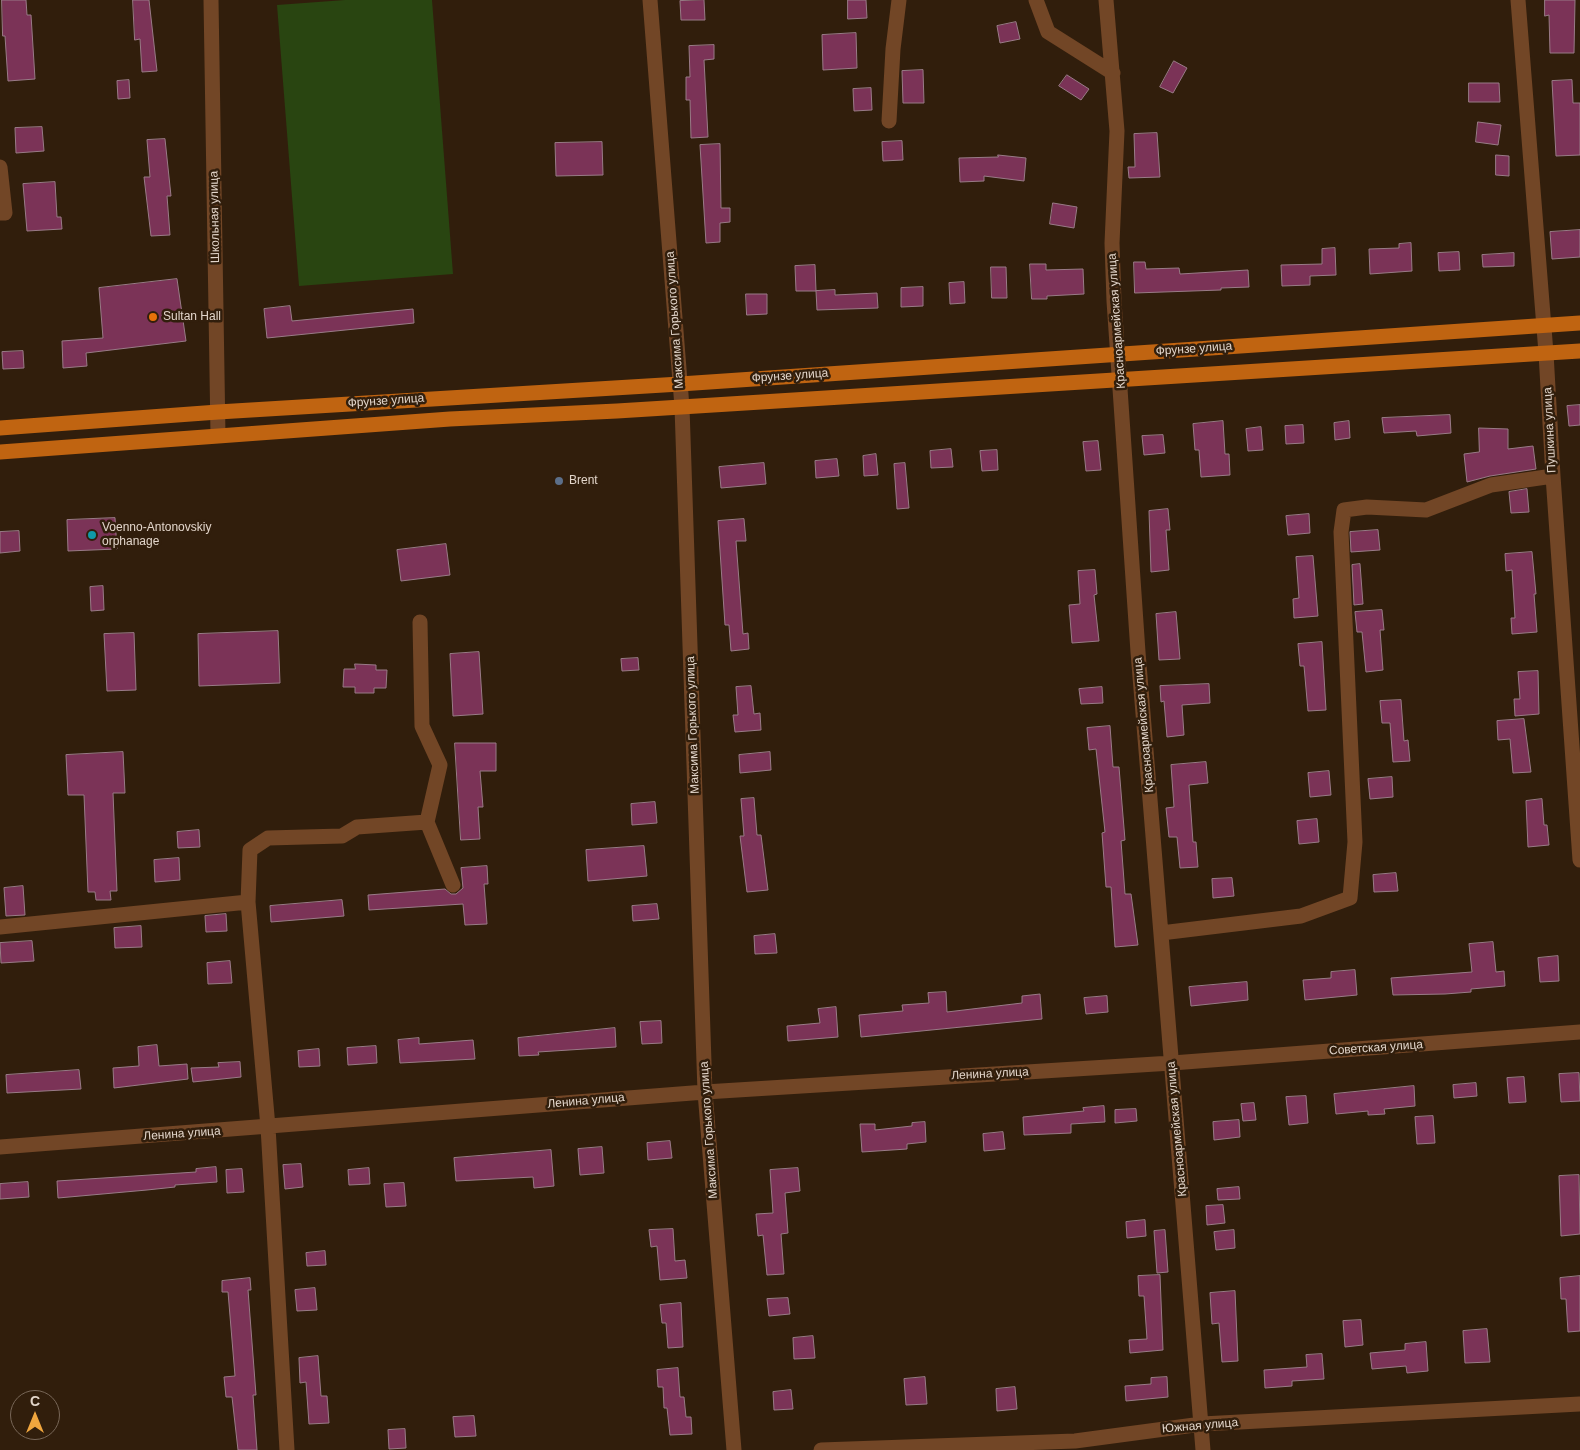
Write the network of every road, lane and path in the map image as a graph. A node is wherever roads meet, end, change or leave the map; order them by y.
1 (211, 0) edge
2 (650, 0) edge
3 (899, 0) edge
4 (1036, 0) edge
5 (1106, 0) edge
6 (1518, 0) edge
7 (1113, 73) junction
8 (889, 121) dead end
9 (0, 167) edge
10 (0, 213) edge
11 (1580, 324) edge
12 (1544, 326) junction
13 (1580, 350) edge
14 (1546, 353) junction
15 (1119, 354) junction
16 (1121, 379) junction
17 (680, 384) junction
18 (682, 407) junction
19 (218, 412) junction
20 (0, 428) edge
21 (218, 434) junction
22 (0, 452) edge
23 (1553, 476) junction
24 (420, 622) dead end
25 (427, 822) junction
26 (1580, 860) edge
27 (453, 885) dead end
28 (248, 902) junction
29 (0, 927) edge
30 (1161, 932) junction
31 (1580, 1032) edge
32 (1172, 1063) junction
33 (705, 1092) junction
34 (268, 1127) junction
35 (0, 1147) edge
36 (1580, 1404) edge
37 (1202, 1424) junction
38 (287, 1450) edge
39 (734, 1450) edge
40 (821, 1450) edge
41 (1203, 1450) edge

1 - 19 street, Школьная улица
2 - 17 street, Максима Горького улица
3 - 8 street
4 - 7 street
5 - 7 street, Красноармейская улица
6 - 12 street, Пушкина улица
7 - 15 street, Красноармейская улица
9 - 10 street
11 - 12 main road, Фрунзе улица
12 - 14 street, Пушкина улица
12 - 15 main road, Фрунзе улица
13 - 14 main road, Фрунзе улица
14 - 16 main road, Фрунзе улица
14 - 23 street, Пушкина улица
15 - 16 street, Красноармейская улица
15 - 17 main road, Фрунзе улица
16 - 18 main road, Фрунзе улица
16 - 30 street, Красноармейская улица
17 - 18 street, Максима Горького улица
17 - 19 main road, Фрунзе улица
18 - 21 main road, Фрунзе улица
18 - 33 street, Максима Горького улица
19 - 20 main road, Фрунзе улица
19 - 21 street, Школьная улица
21 - 22 main road, Фрунзе улица
23 - 26 street, Пушкина улица
23 - 30 street
24 - 25 street
25 - 27 street
25 - 28 street
28 - 29 street
28 - 34 street
30 - 32 street, Красноармейская улица
31 - 32 street, Советская улица
32 - 33 street, Ленина улица
32 - 37 street, Красноармейская улица
33 - 34 street, Ленина улица
33 - 39 street, Максима Горького улица
34 - 35 street, Ленина улица
34 - 38 street
36 - 37 street, Южная улица
37 - 40 street, Южная улица
37 - 41 street, Красноармейская улица

